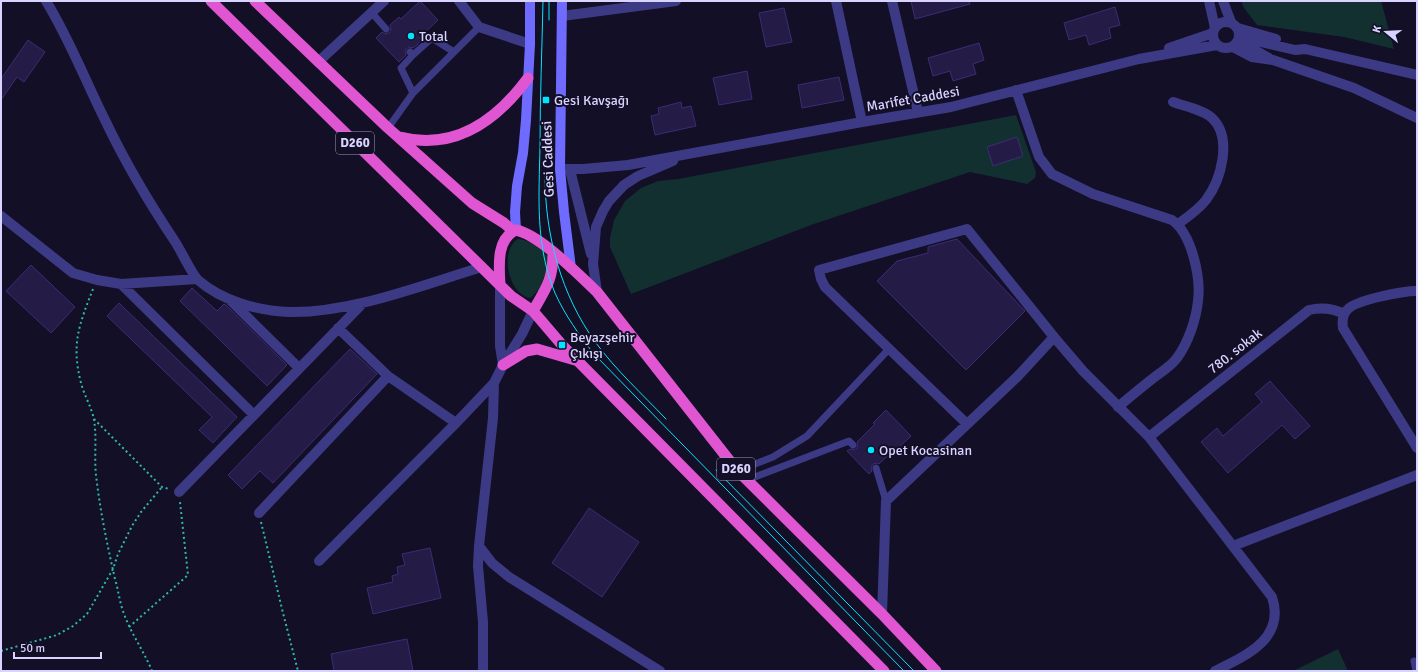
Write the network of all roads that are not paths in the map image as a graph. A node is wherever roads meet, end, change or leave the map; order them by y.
1 (46, 1) edge
2 (211, 1) edge
3 (255, 1) edge
4 (384, 1) edge
5 (459, 1) edge
6 (530, 1) edge
7 (562, 1) edge
8 (676, 1) edge
9 (836, 1) edge
10 (892, 1) edge
11 (1209, 1) edge
12 (1223, 1) edge
13 (372, 13) junction
14 (562, 16) junction
15 (479, 27) junction
16 (386, 29) dead end
17 (1214, 30) junction
18 (1236, 35) junction
19 (530, 44) junction
20 (1217, 44) junction
21 (454, 52) junction
22 (1139, 59) junction
23 (318, 62) junction
24 (1417, 75) edge
25 (528, 78) junction
26 (1016, 90) junction
27 (413, 93) junction
28 (1173, 102) dead end
29 (918, 112) junction
30 (1417, 118) edge
31 (862, 122) junction
32 (388, 128) junction
33 (398, 136) junction
34 (689, 154) junction
35 (565, 169) junction
36 (1, 216) edge
37 (1178, 224) junction
38 (515, 231) junction
39 (553, 253) junction
40 (593, 264) junction
41 (482, 267) junction
42 (571, 268) junction
43 (197, 279) junction
44 (120, 284) junction
45 (500, 285) junction
46 (1417, 291) edge
47 (597, 292) junction
48 (227, 297) junction
49 (363, 303) junction
50 (533, 311) junction
51 (1344, 314) junction
52 (338, 328) junction
53 (1054, 337) junction
54 (890, 350) junction
55 (578, 361) junction
56 (503, 365) junction
57 (299, 368) junction
58 (388, 376) junction
59 (494, 383) junction
60 (1118, 407) junction
61 (254, 415) junction
62 (456, 423) junction
63 (967, 424) junction
64 (1149, 437) junction
65 (853, 445) dead end
66 (1417, 448) edge
67 (876, 468) dead end
68 (736, 469) junction
69 (1417, 475) edge
70 (747, 480) junction
71 (178, 492) road end
72 (886, 501) junction
73 (259, 513) road end
74 (479, 546) junction
75 (1233, 546) junction
76 (319, 561) dead end
77 (882, 614) junction
78 (1414, 661) dead end
79 (483, 671) edge
80 (660, 671) edge
81 (884, 671) edge
82 (936, 671) edge
83 (1215, 671) edge
84 (1416, 671) edge

1 - 43 street
2 - 41 highway, D260
3 - 23 highway, D260
4 - 13 street
5 - 15 street
6 - 19 main road, Gesi Caddesi
7 - 14 main road, Gesi Caddesi
8 - 14 street
9 - 31 street
10 - 29 street
11 - 17 street
12 - 18 street
13 - 16 lane
13 - 23 street
14 - 35 main road, Gesi Caddesi
15 - 19 street
15 - 21 lane
17 - 18 street
17 - 20 street
17 - 22 street
18 - 20 street
18 - 24 street
18 - 30 street
19 - 25 main road, Gesi Caddesi
20 - 22 street
21 - 27 lane
21 - 27 lane
22 - 26 street, Marifet Caddesi
23 - 32 highway, D260
25 - 33 highway
25 - 38 main road, Gesi Caddesi
26 - 29 street, Marifet Caddesi
26 - 37 street
27 - 32 lane
28 - 37 street
29 - 31 street, Marifet Caddesi
31 - 34 street, Marifet Caddesi
32 - 33 highway, D260
33 - 38 highway, D260
34 - 35 street
34 - 40 street
35 - 40 street
35 - 42 main road, Gesi Caddesi
36 - 44 street
37 - 60 street
38 - 39 highway
38 - 45 highway
39 - 42 highway, D260
39 - 50 highway
40 - 47 street
41 - 45 highway, D260
41 - 49 street
42 - 47 highway, D260
43 - 44 street
43 - 48 street
44 - 61 street
45 - 50 highway
45 - 56 street
46 - 51 street
47 - 68 highway, D260
48 - 49 street
48 - 57 street
49 - 52 street
50 - 55 highway, D260
50 - 56 street
51 - 64 street, 780. sokak
51 - 66 street
52 - 57 street
52 - 58 street
53 - 54 street
53 - 60 street
53 - 63 street
54 - 63 street
54 - 68 lane
55 - 56 highway
55 - 81 highway, D260
56 - 59 street
57 - 61 street
58 - 62 street
58 - 73 street
59 - 62 street
59 - 74 street
60 - 64 street
61 - 71 street
62 - 76 street
63 - 72 street
64 - 75 street
65 - 70 lane
67 - 72 lane
68 - 70 highway, D260
69 - 75 street
70 - 77 highway, D260
72 - 77 street
74 - 79 street
74 - 80 street
75 - 83 street
77 - 82 highway, D260
78 - 84 lane

